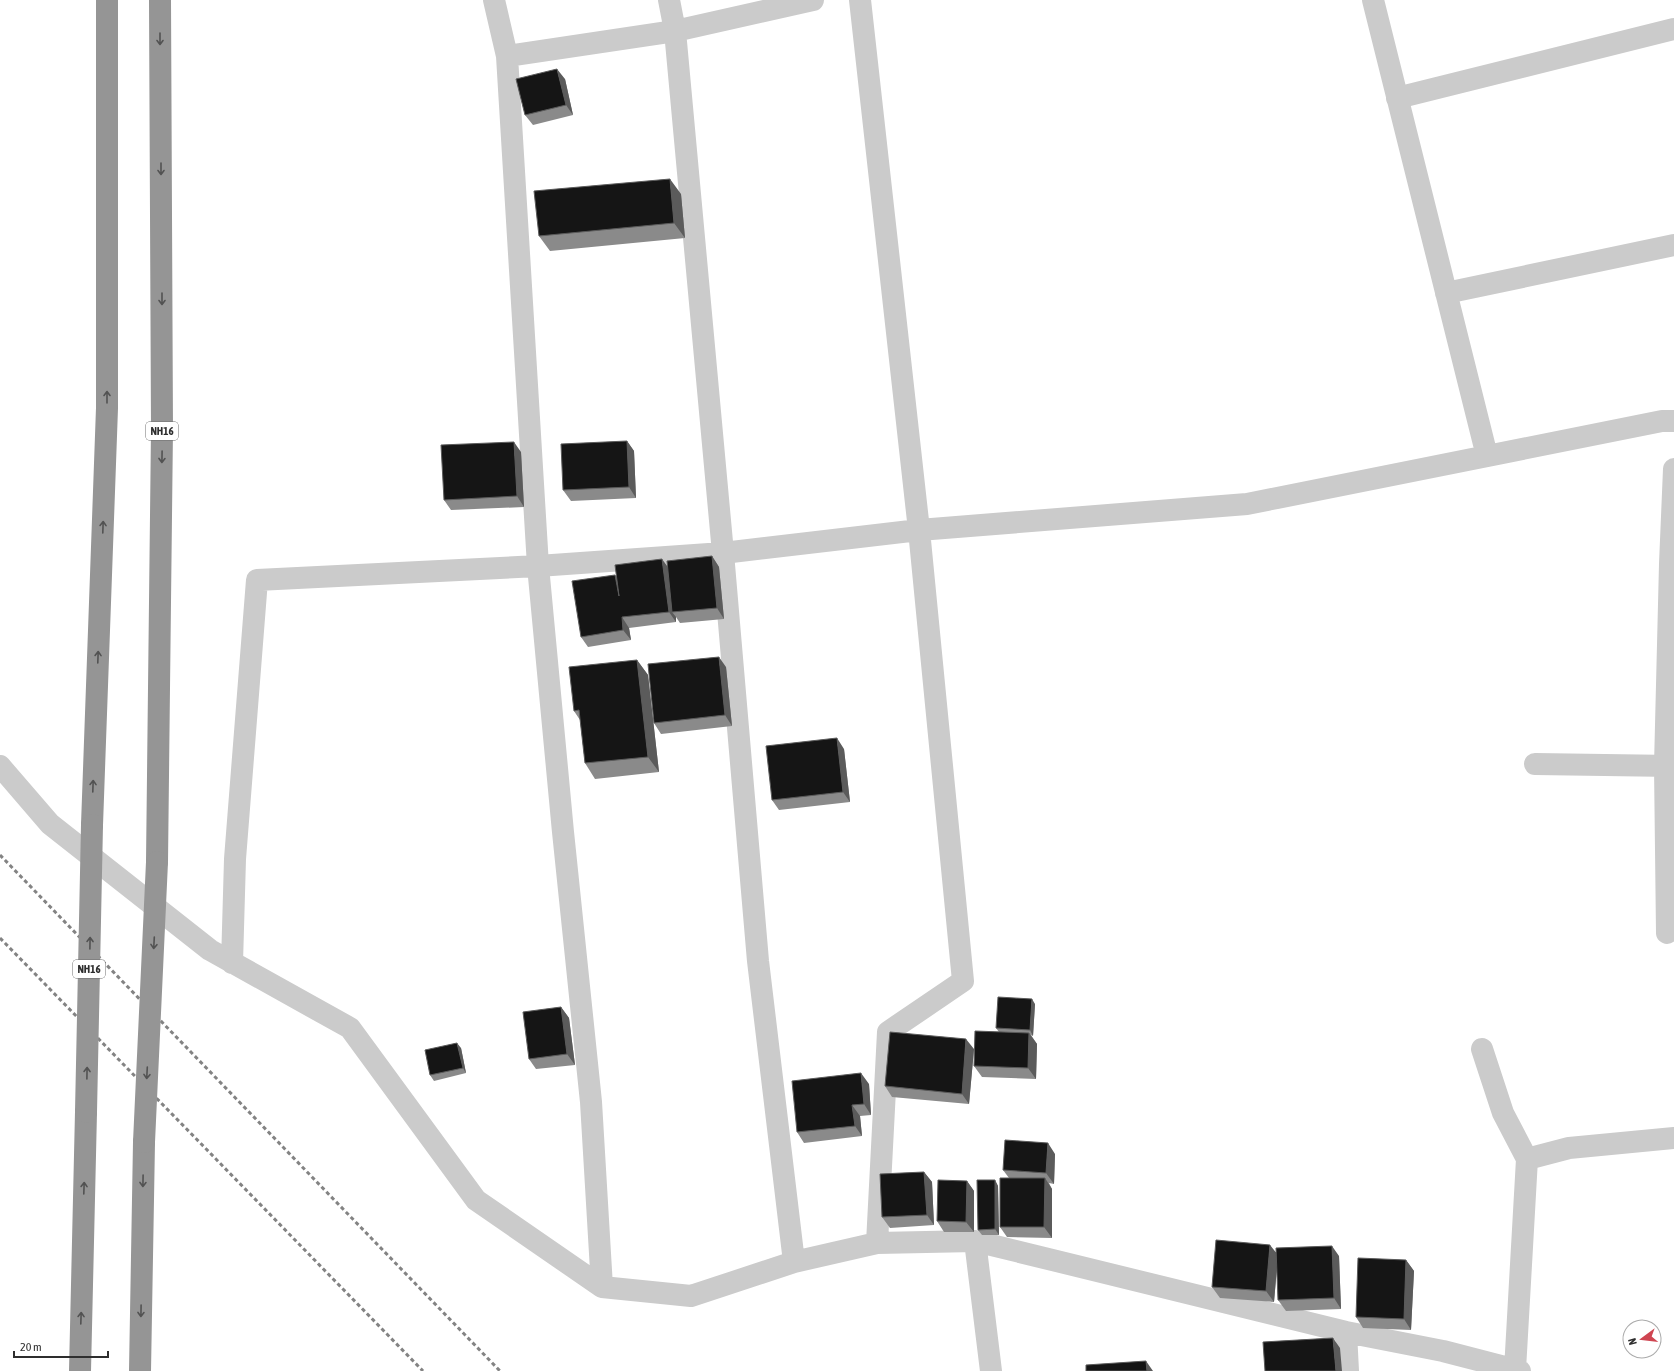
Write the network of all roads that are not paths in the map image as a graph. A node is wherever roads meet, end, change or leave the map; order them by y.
1 (107, 0) edge
2 (160, 0) edge
3 (494, 0) edge
4 (669, 0) edge
5 (813, 0) edge
6 (860, 0) edge
7 (1373, 0) edge
8 (1674, 29) edge
9 (676, 31) junction
10 (507, 56) junction
11 (1397, 98) junction
12 (1674, 245) edge
13 (1446, 293) junction
14 (1674, 421) edge
15 (1487, 456) junction
16 (1674, 469) edge
17 (918, 530) junction
18 (723, 552) junction
19 (538, 566) junction
20 (1535, 764) dead end
21 (0, 766) edge
22 (1670, 766) edge
23 (1668, 933) dead end
24 (232, 963) junction
25 (1482, 1049) dead end
26 (1674, 1138) edge
27 (1527, 1158) junction
28 (976, 1241) junction
29 (877, 1242) junction
30 (794, 1262) junction
31 (602, 1287) junction
32 (1346, 1332) junction
33 (1517, 1370) edge
34 (80, 1371) edge
35 (140, 1371) edge
36 (991, 1371) edge
37 (1348, 1371) edge

34 -> 1 highway, NH16, bridge
2 -> 35 highway, NH16, bridge
3 - 10 street
4 - 9 street
5 - 9 street
6 - 17 street
7 - 11 street
8 - 11 street
9 - 10 street
9 - 18 street
10 - 19 street
11 - 13 street
12 - 13 street
13 - 15 street
14 - 15 street
15 - 17 street
16 - 22 street
17 - 18 street
17 - 29 street
18 - 19 street
18 - 30 street
19 - 24 street
19 - 31 street
20 - 22 street
21 - 24 street
22 - 23 street
24 - 31 street
25 - 27 street
26 - 27 street
27 - 33 street
28 - 29 street
28 - 32 street
28 - 36 street
29 - 30 street
30 - 31 street
32 - 33 street
32 - 37 street

